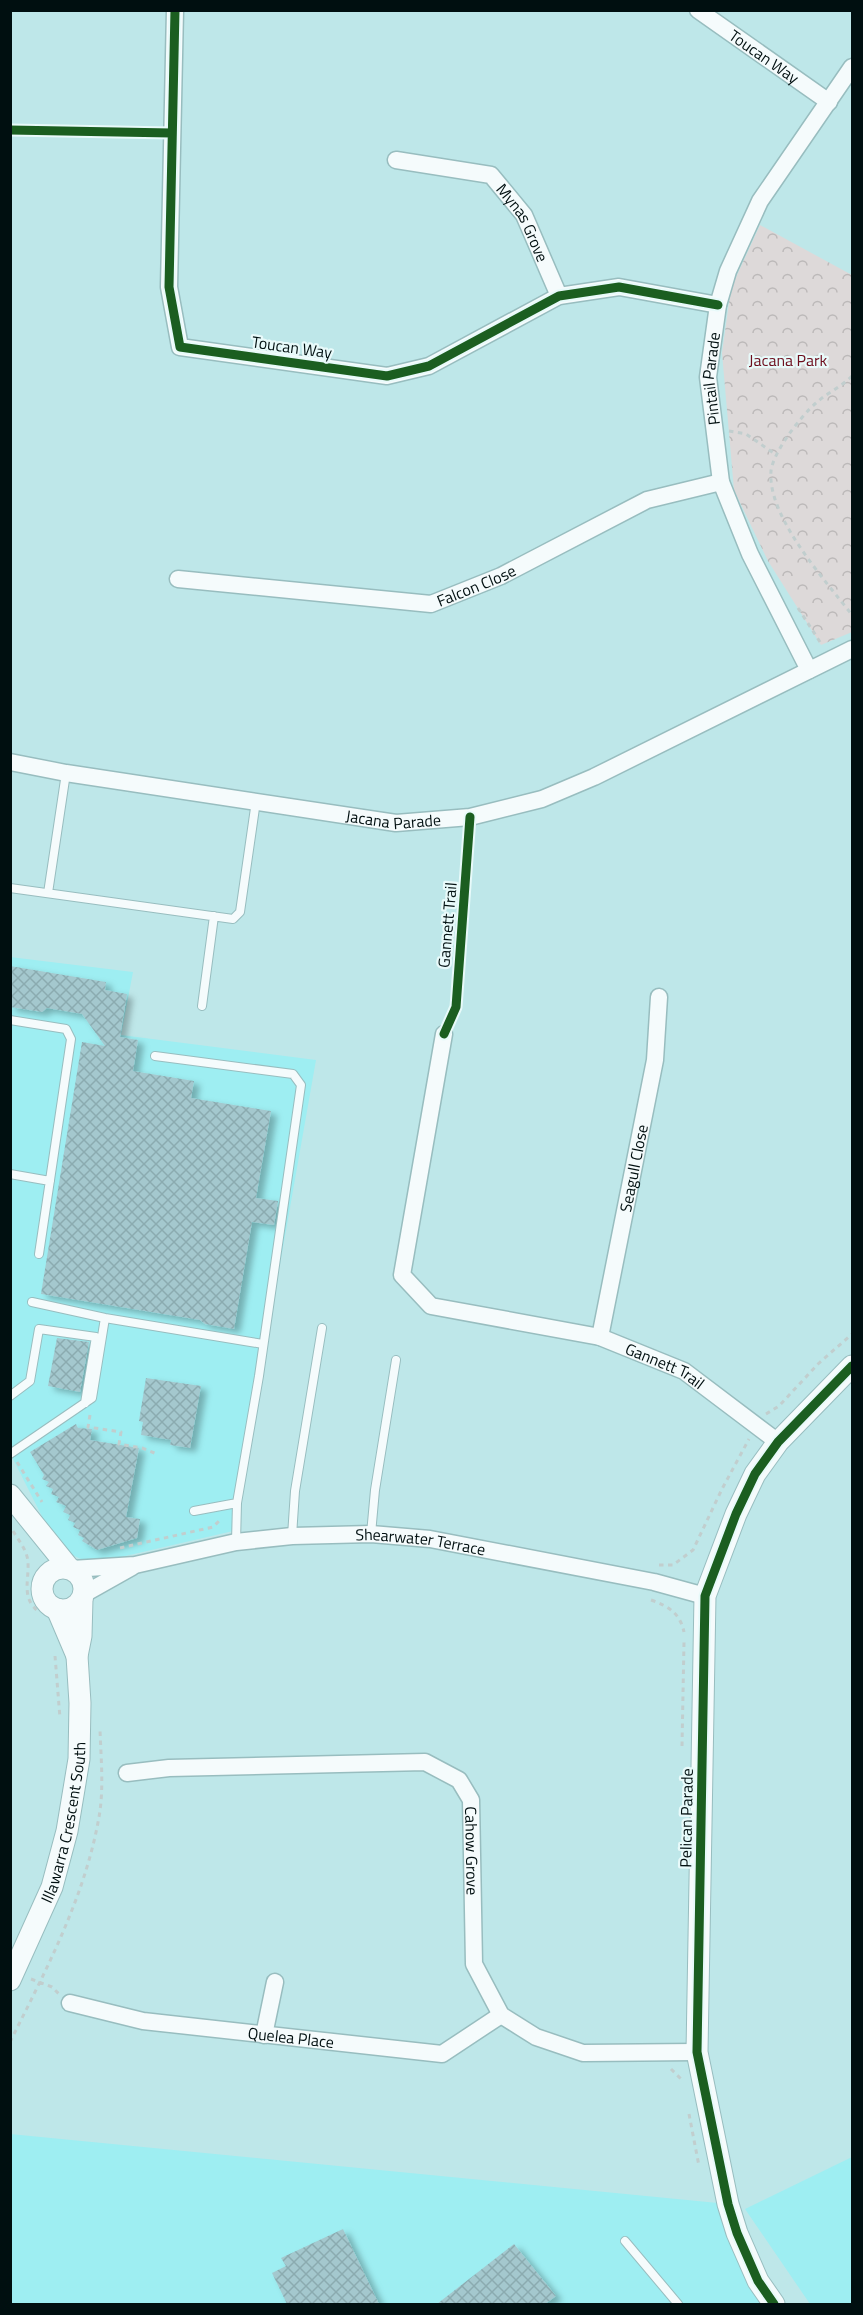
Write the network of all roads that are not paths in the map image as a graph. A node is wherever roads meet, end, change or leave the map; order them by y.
1 (175, 10) edge
2 (698, 10) edge
3 (852, 67) edge
4 (829, 102) junction
5 (396, 159) dead end
6 (559, 296) junction
7 (718, 305) junction
8 (721, 482) junction
9 (178, 579) dead end
10 (847, 652) edge
11 (809, 670) junction
12 (10, 762) edge
13 (66, 773) junction
14 (256, 801) junction
15 (10, 888) edge
16 (48, 893) junction
17 (214, 916) junction
18 (659, 997) dead end
19 (202, 1006) dead end
20 (10, 1020) edge
21 (444, 1034) dead end
22 (155, 1056) dead end
23 (10, 1174) edge
24 (50, 1180) junction
25 (39, 1254) dead end
26 (32, 1302) dead end
27 (105, 1317) junction
28 (322, 1328) dead end
29 (600, 1337) junction
30 (263, 1344) junction
31 (396, 1360) dead end
32 (852, 1366) edge
33 (10, 1396) edge
34 (89, 1400) junction
35 (778, 1442) junction
36 (10, 1454) edge
37 (10, 1495) edge
38 (237, 1503) junction
39 (194, 1511) dead end
40 (19, 1523) edge
41 (370, 1534) junction
42 (292, 1536) junction
43 (236, 1542) junction
44 (135, 1565) junction
45 (70, 1569) junction
46 (47, 1575) junction
47 (705, 1596) junction
48 (83, 1597) junction
49 (49, 1612) junction
50 (77, 1656) junction
51 (127, 1773) dead end
52 (19, 1979) edge
53 (274, 1982) dead end
54 (70, 2003) road end
55 (501, 2015) junction
56 (264, 2035) junction
57 (697, 2052) junction
58 (625, 2241) dead end
59 (678, 2304) edge
60 (774, 2304) edge

1 - 6 street, Toucan Way
2 - 4 street, Toucan Way
3 - 4 street, Pintail Parade
4 - 7 street, Pintail Parade
5 - 6 street, Mynas Grove
6 - 7 street, Toucan Way
7 - 8 street, Pintail Parade
8 - 9 street, Falcon Close
8 - 11 street, Pintail Parade
10 - 11 street, Jacana Parade
11 - 14 street, Jacana Parade
12 - 13 street, Jacana Parade
13 - 14 street, Jacana Parade
13 - 16 lane
14 - 17 lane
15 - 16 lane
16 - 17 lane
17 - 19 lane
18 - 29 street, Seagull Close
20 - 24 lane
21 - 29 street, Gannett Trail
22 - 30 lane
23 - 24 lane
24 - 25 lane
26 - 27 lane
27 - 30 lane
27 - 34 lane
28 - 42 lane
29 - 35 street, Gannett Trail
30 - 38 lane
31 - 41 lane
32 - 35 street, Pelican Parade
33 - 34 lane
34 - 36 lane
35 - 47 street, Pelican Parade
37 - 40 street
38 - 39 lane
38 - 43 lane
40 - 45 street
40 - 46 street
41 - 42 street, Shearwater Terrace
41 - 47 street, Shearwater Terrace
42 - 43 street, Shearwater Terrace
43 - 44 street, Shearwater Terrace
44 - 45 street, Shearwater Terrace
44 - 48 street, Shearwater Terrace
45 - 46 street
45 - 48 street
46 - 49 street
47 - 57 street, Pelican Parade
48 - 49 street
48 - 50 street, Illawarra Crescent South
49 - 50 street, Illawarra Crescent South
50 - 52 street, Illawarra Crescent South
51 - 55 street, Cahow Grove
53 - 56 street
54 - 56 street, Quelea Place
55 - 56 street, Quelea Place
55 - 57 street, Cahow Grove
57 - 60 street, Pelican Parade
58 - 59 lane

